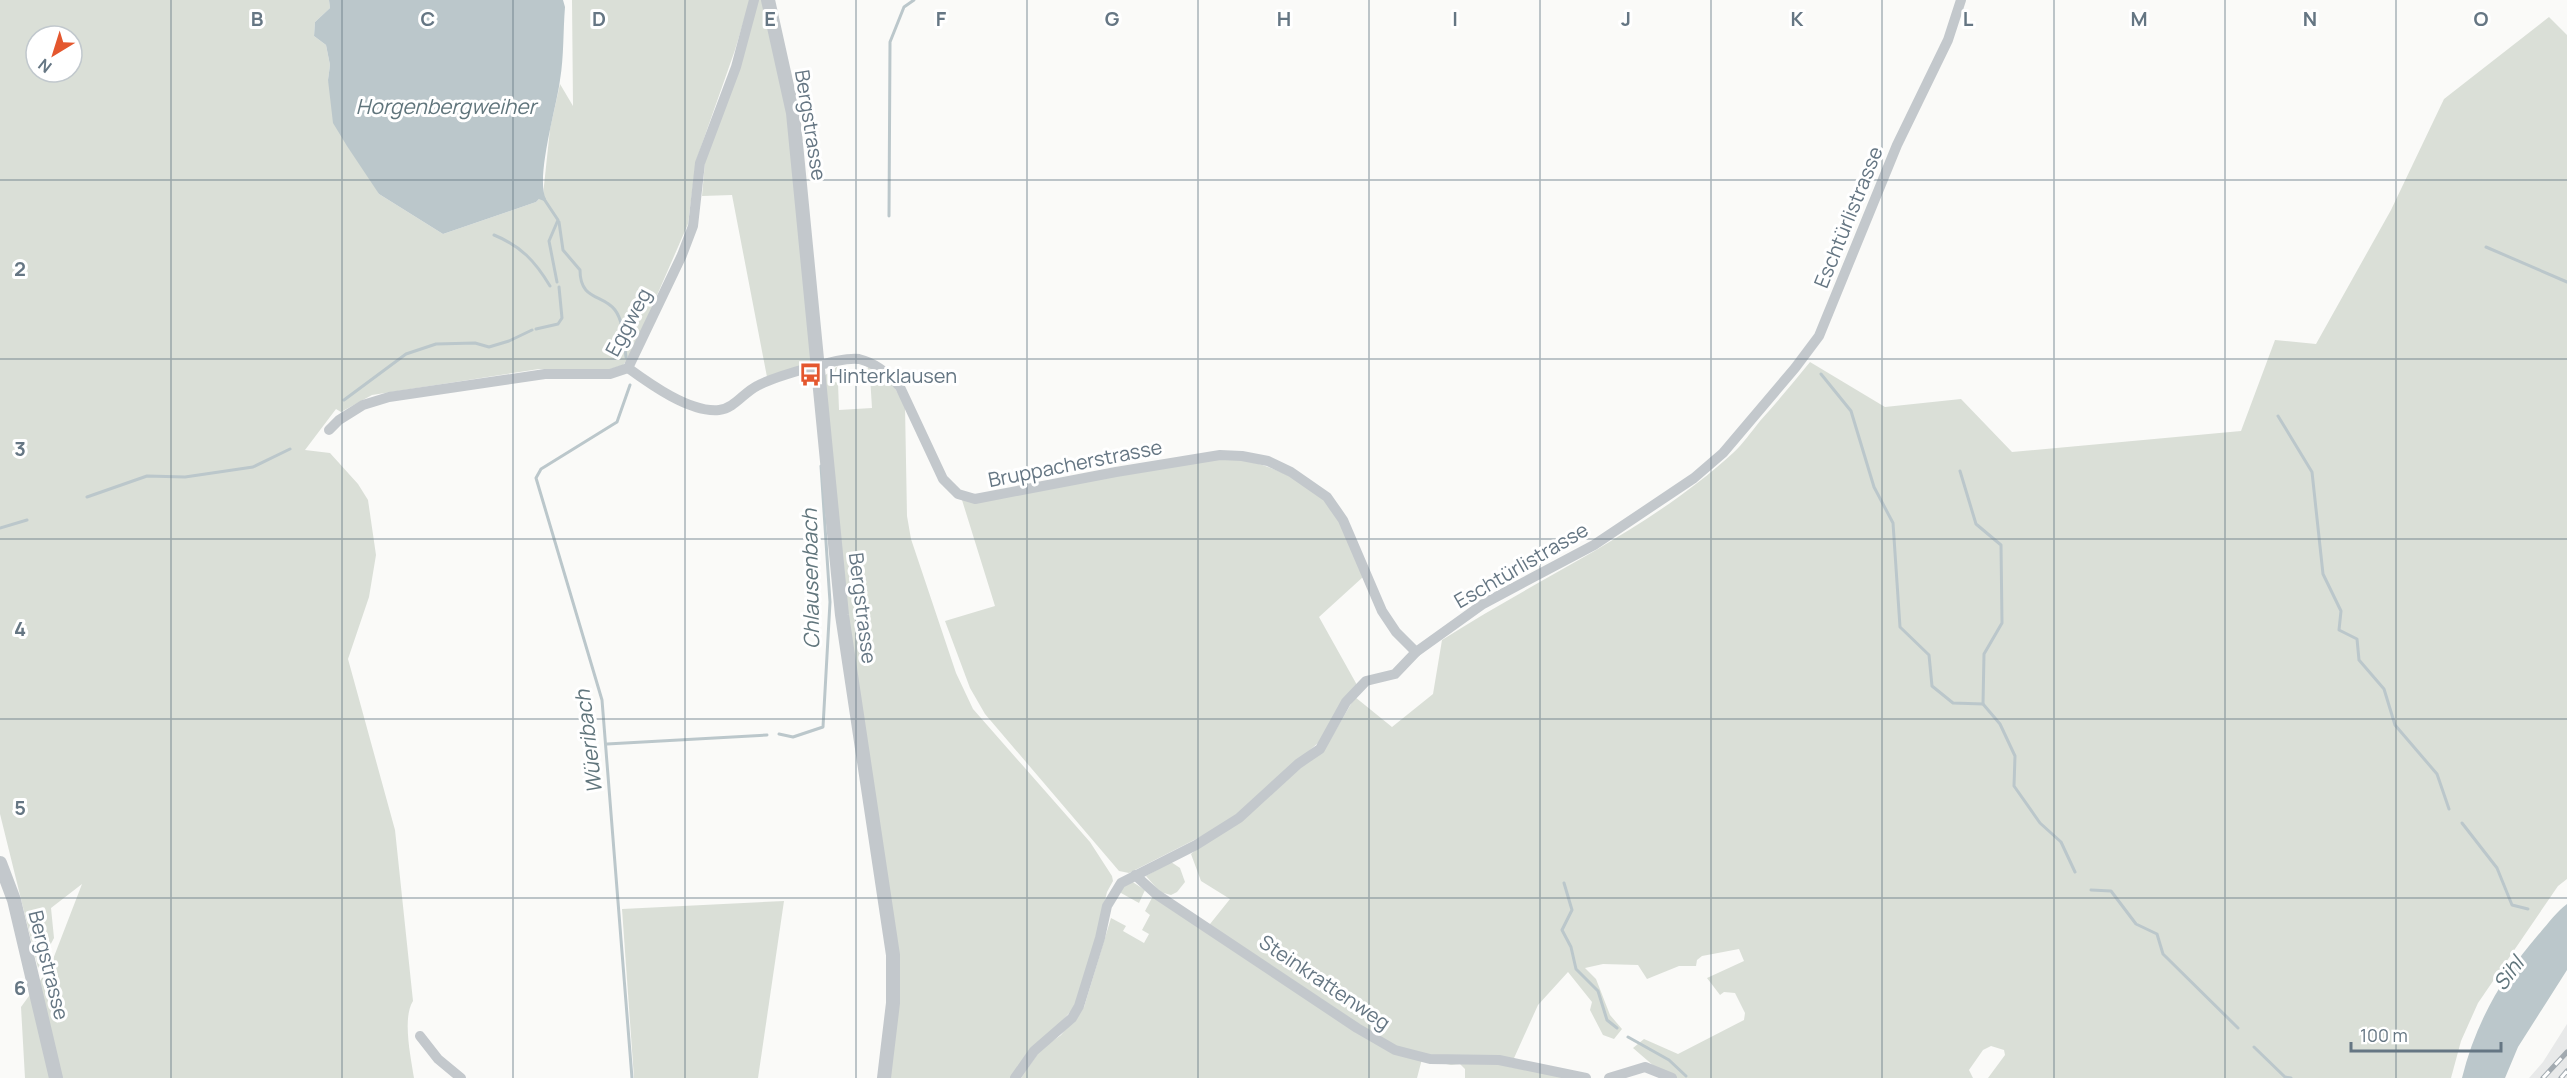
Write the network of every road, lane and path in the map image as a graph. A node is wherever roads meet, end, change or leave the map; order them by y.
1 (754, 0) edge
2 (768, 0) edge
3 (1960, 0) edge
4 (817, 367) junction
5 (628, 368) junction
6 (329, 430) dead end
7 (1416, 652) junction
8 (0, 863) edge
9 (1135, 874) junction
10 (420, 1036) dead end
11 (57, 1078) edge
12 (461, 1078) edge
13 (884, 1078) edge
14 (1015, 1078) edge
15 (1586, 1078) edge
16 (1609, 1078) edge
17 (1672, 1078) edge

1 - 5 street, Eggweg
2 - 4 street, Bergstrasse
3 - 7 street, Eschtürlistrasse
4 - 5 street, Bruppacherstrasse
4 - 7 street, Bruppacherstrasse
4 - 13 street, Bergstrasse
5 - 6 street, Eggweg
7 - 9 street, Eschtürlistrasse
8 - 11 street, Bergstrasse
9 - 14 street, Eschtürlistrasse
9 - 15 street, Steinkrattenweg
10 - 12 street
16 - 17 street

